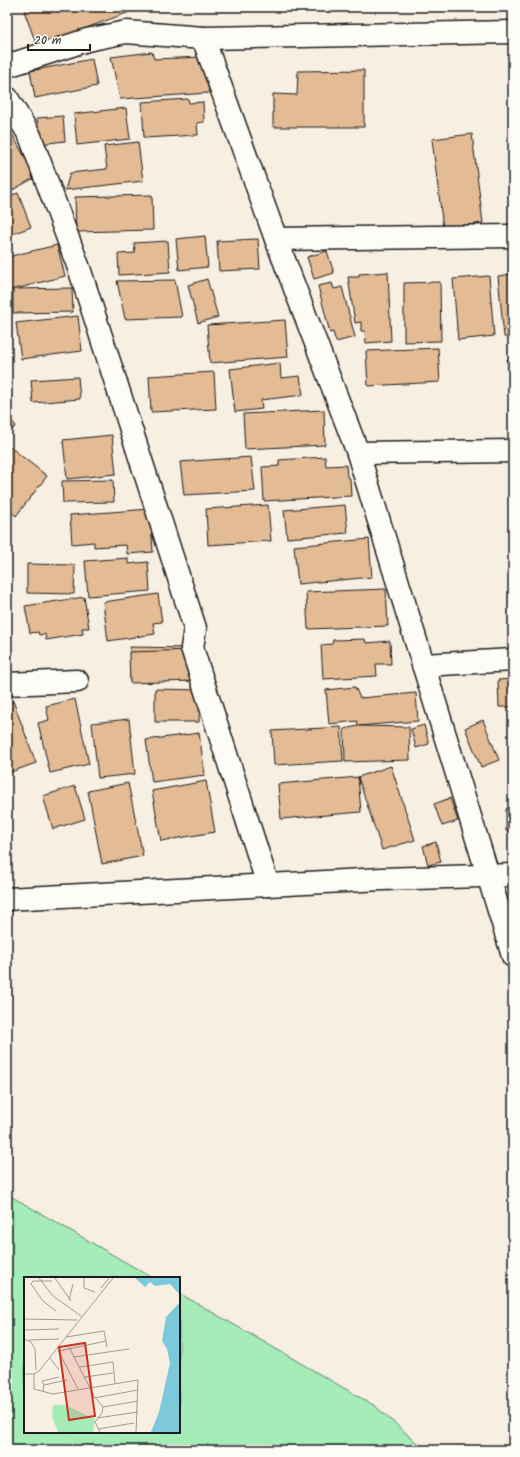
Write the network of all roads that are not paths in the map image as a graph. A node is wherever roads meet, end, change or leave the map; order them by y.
1 (513, 32) edge
2 (203, 38) junction
3 (7, 66) edge
4 (7, 98) edge
5 (513, 236) edge
6 (276, 239) junction
7 (513, 451) edge
8 (358, 453) junction
9 (513, 660) edge
10 (423, 664) junction
11 (77, 681) dead end
12 (7, 684) edge
13 (513, 875) edge
14 (488, 876) junction
15 (268, 885) junction
16 (7, 899) edge
17 (513, 956) edge

1 - 2 street
2 - 3 street
2 - 6 street
4 - 15 street
5 - 6 street
6 - 8 street
7 - 8 street
8 - 10 street
9 - 10 street
10 - 14 street
11 - 12 street
13 - 14 street
14 - 15 street
14 - 17 street
15 - 16 street

